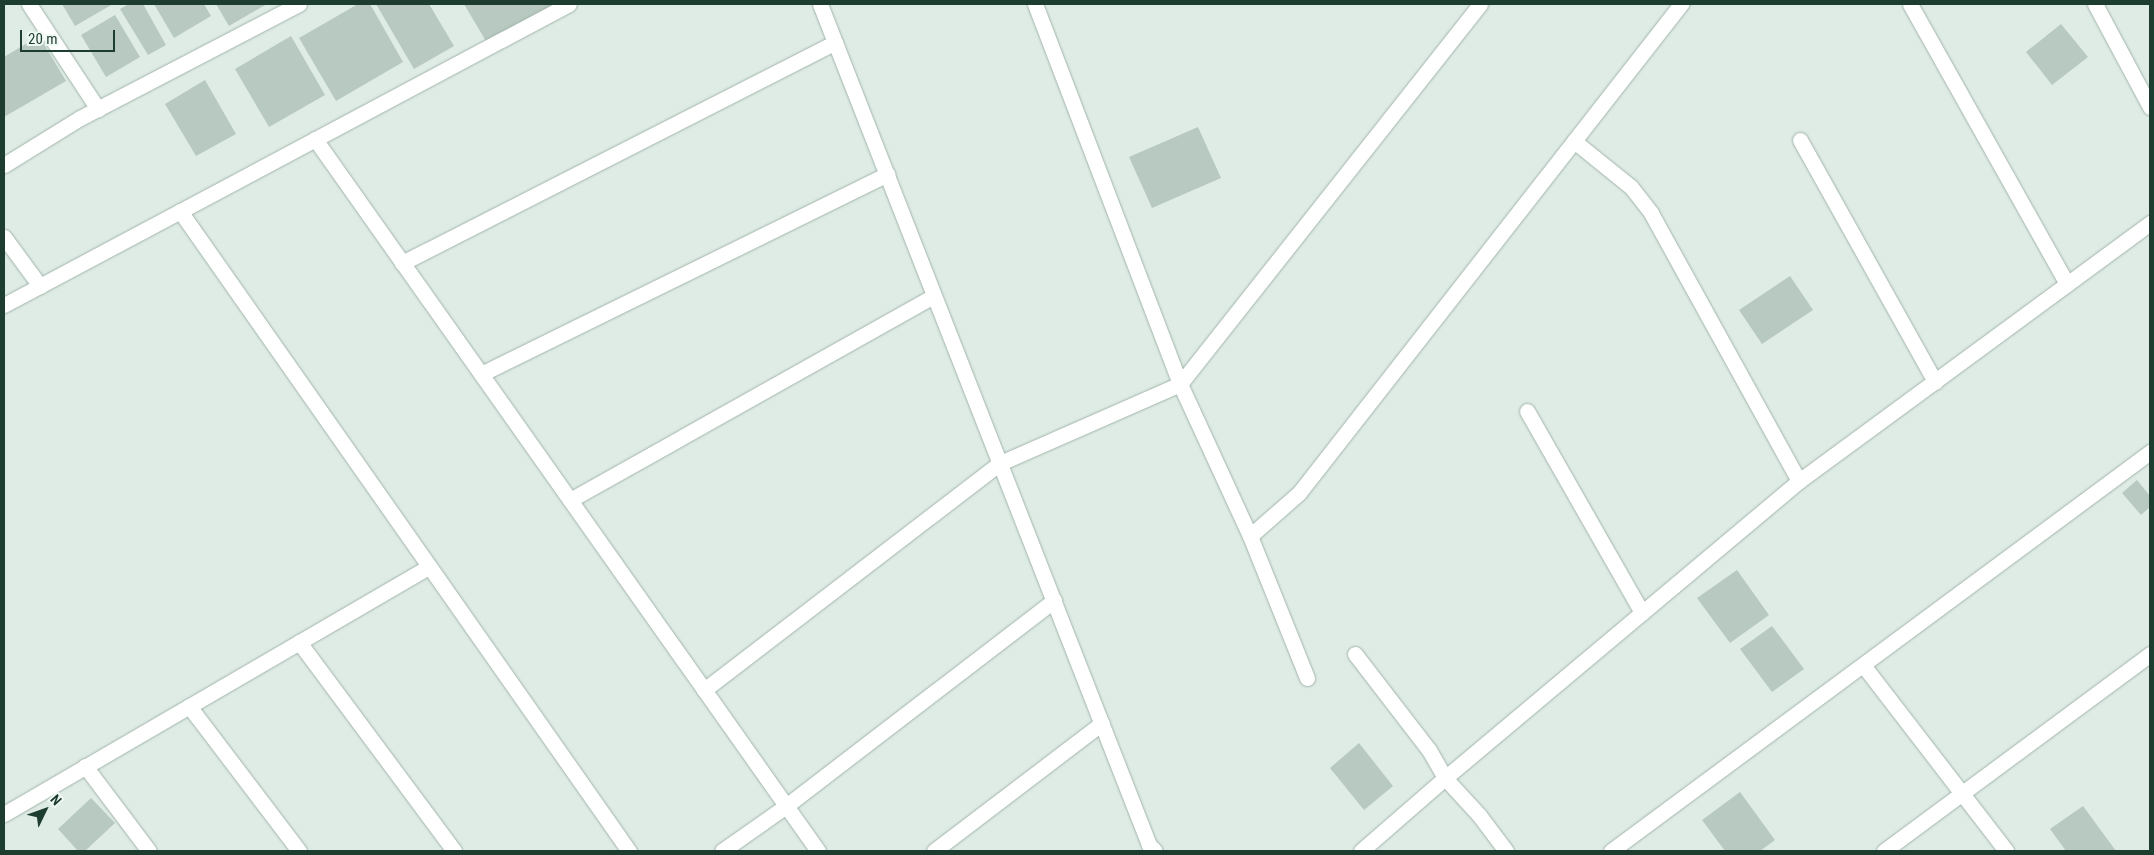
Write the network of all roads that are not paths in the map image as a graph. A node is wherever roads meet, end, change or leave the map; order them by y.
1 (29, 4) edge
2 (299, 4) edge
3 (569, 4) edge
4 (820, 4) edge
5 (1035, 4) edge
6 (1480, 4) edge
7 (1680, 4) edge
8 (1910, 4) edge
9 (2095, 4) edge
10 (835, 42) junction
11 (2150, 107) edge
12 (98, 109) junction
13 (315, 139) junction
14 (1800, 140) dead end
15 (1574, 141) junction
16 (4, 165) edge
17 (887, 174) junction
18 (180, 212) junction
19 (2150, 223) edge
20 (4, 237) edge
21 (402, 263) junction
22 (2067, 284) junction
23 (40, 286) junction
24 (934, 296) junction
25 (4, 305) edge
26 (481, 374) junction
27 (1935, 382) junction
28 (1180, 384) junction
29 (1527, 411) dead end
30 (2150, 452) edge
31 (1000, 463) junction
32 (1799, 481) junction
33 (570, 500) junction
34 (1250, 536) junction
35 (429, 567) junction
36 (1054, 600) junction
37 (1642, 613) junction
38 (299, 642) junction
39 (1355, 654) dead end
40 (2150, 654) edge
41 (1863, 665) junction
42 (1307, 678) dead end
43 (704, 690) junction
44 (189, 706) junction
45 (1102, 723) junction
46 (86, 766) junction
47 (1445, 778) junction
48 (1962, 794) junction
49 (786, 806) junction
50 (4, 814) edge
51 (1148, 849) edge
52 (149, 851) edge
53 (299, 851) edge
54 (454, 851) edge
55 (629, 851) edge
56 (722, 851) edge
57 (818, 851) edge
58 (934, 851) edge
59 (1361, 851) edge
60 (1506, 851) edge
61 (1611, 851) edge
62 (1884, 851) edge
63 (2006, 851) edge

1 - 12 street
2 - 12 street
3 - 13 street
4 - 10 street
5 - 28 street
6 - 28 street
7 - 15 street
8 - 22 street
9 - 11 street
10 - 17 street
10 - 21 street
12 - 16 street
13 - 18 street
13 - 21 street
14 - 27 street
15 - 32 street
15 - 34 street
17 - 24 street
17 - 26 street
18 - 23 street
18 - 35 street
19 - 22 street
20 - 23 street
21 - 26 street
22 - 27 street
23 - 25 street
24 - 31 street
24 - 33 street
26 - 33 street
27 - 32 street
28 - 31 street
28 - 34 street
29 - 37 street
30 - 41 street
31 - 36 street
31 - 43 street
32 - 37 street
33 - 43 street
34 - 42 street
35 - 38 street
35 - 55 street
36 - 45 street
36 - 49 street
37 - 47 street
38 - 44 street
38 - 54 street
39 - 47 street
40 - 48 street
41 - 48 street
41 - 61 street
43 - 49 street
44 - 46 street
44 - 53 street
45 - 51 street
45 - 58 street
46 - 50 street
46 - 52 street
47 - 59 street
47 - 60 street
48 - 62 street
48 - 63 street
49 - 56 street
49 - 57 street

